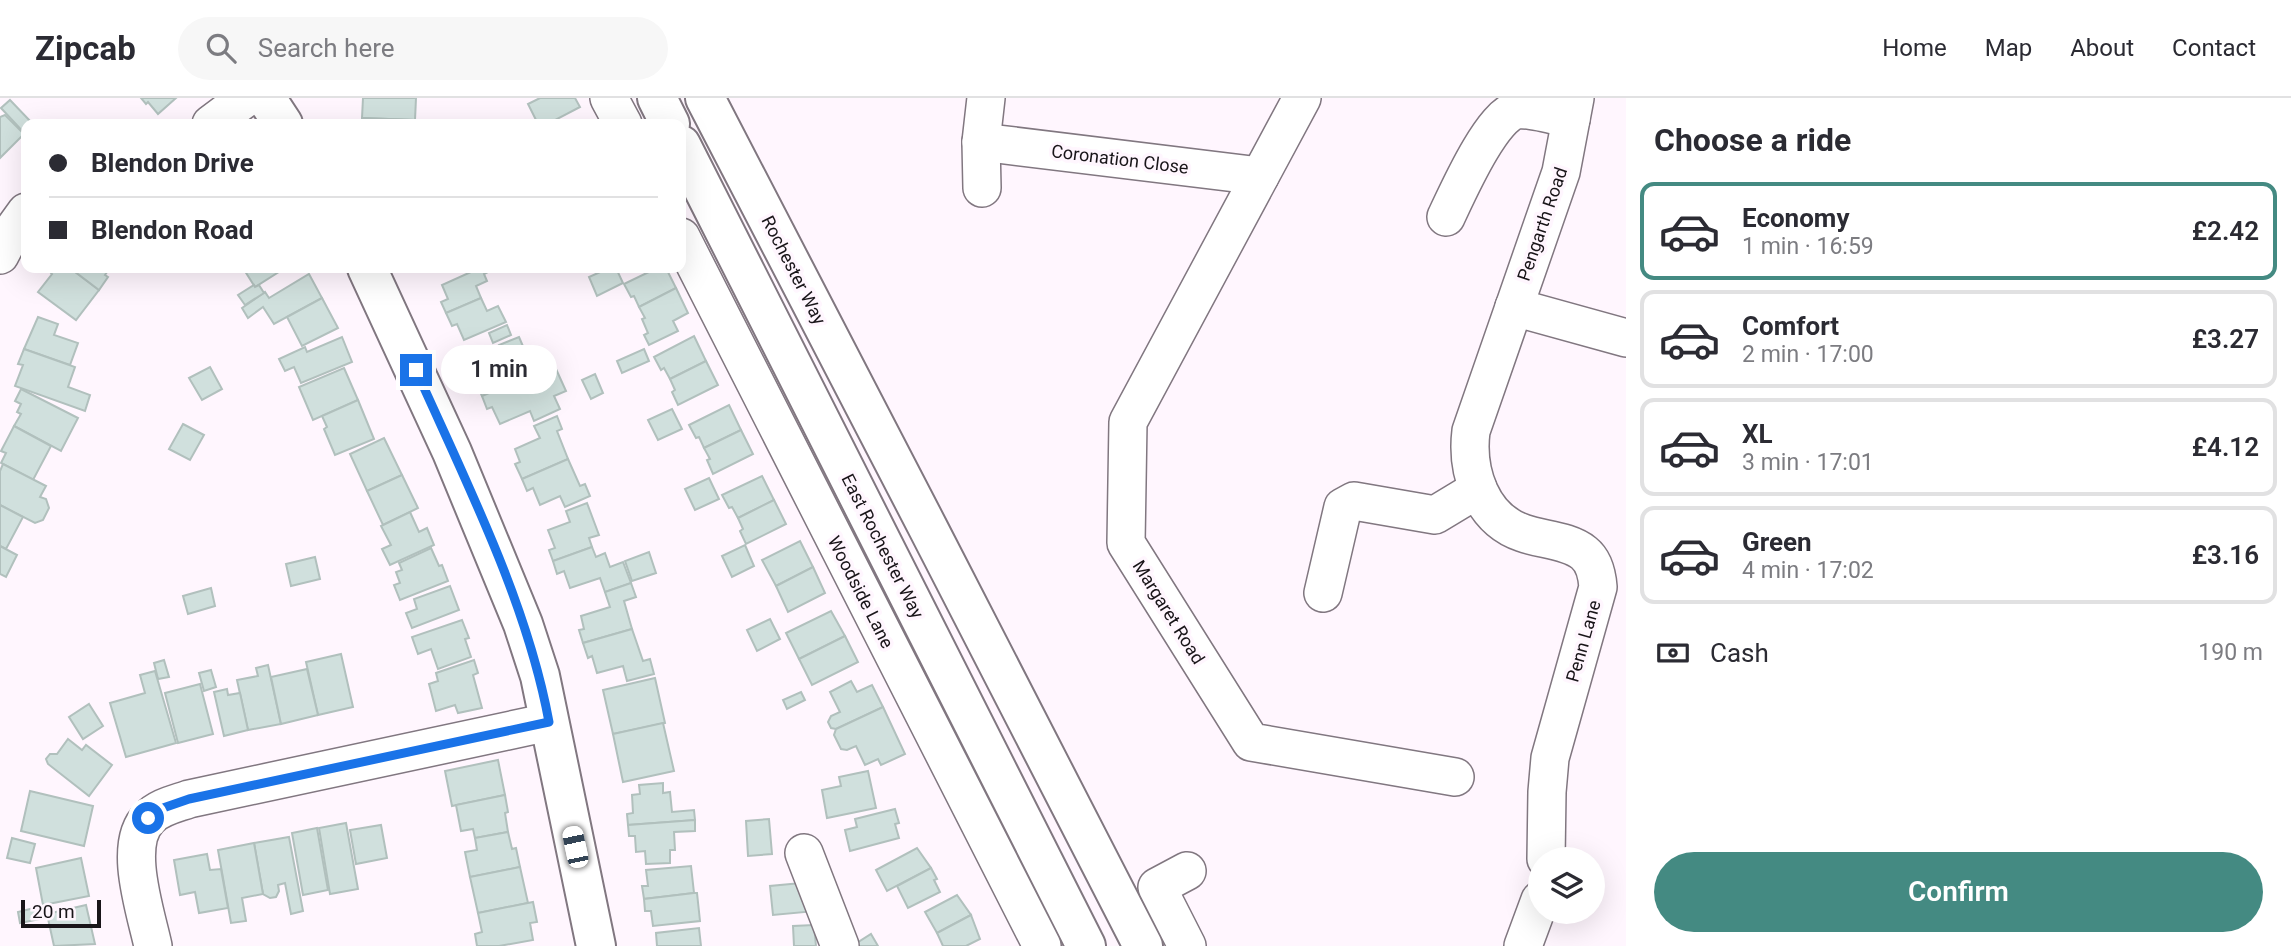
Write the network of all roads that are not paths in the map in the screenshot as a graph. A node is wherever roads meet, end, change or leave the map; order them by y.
1 (609, 98) edge
2 (657, 98) edge
3 (705, 98) edge
4 (731, 98) edge
5 (986, 98) edge
6 (1302, 98) edge
7 (266, 104) edge
8 (1573, 108) edge
9 (225, 119) edge
10 (620, 119) edge
11 (668, 119) edge
12 (981, 142) junction
13 (686, 155) edge
14 (1260, 176) junction
15 (982, 187) dead end
16 (1446, 217) dead end
17 (21, 219) edge
18 (686, 247) edge
19 (0, 255) edge
20 (369, 273) edge
21 (1514, 307) junction
22 (1626, 338) edge
23 (881, 441) junction
24 (1478, 489) junction
25 (1323, 593) dead end
26 (549, 722) junction
27 (1455, 777) dead end
28 (1546, 847) edge
29 (804, 853) dead end
30 (1187, 871) dead end
31 (1531, 924) edge
32 (153, 946) edge
33 (596, 946) edge
34 (840, 946) edge
35 (1042, 946) edge
36 (1086, 946) edge
37 (1143, 946) edge
38 (1187, 946) edge
39 (1523, 946) edge

1 - 10 street
2 - 11 main road
3 - 23 main road, Rochester Way
4 - 23 main road
5 - 12 street
6 - 14 street, Margaret Road
7 - 9 street
8 - 16 street
8 - 21 street, Pengarth Road
12 - 14 street, Coronation Close
12 - 15 street
13 - 36 main road, East Rochester Way
14 - 27 street, Margaret Road
17 - 19 street
18 - 35 street, Woodside Lane
20 - 26 main road
21 - 22 street
21 - 24 street, Pengarth Road
23 - 37 main road
24 - 25 street
24 - 28 street, Penn Lane
26 - 32 street
26 - 33 main road
29 - 34 street
30 - 38 street
31 - 39 street

